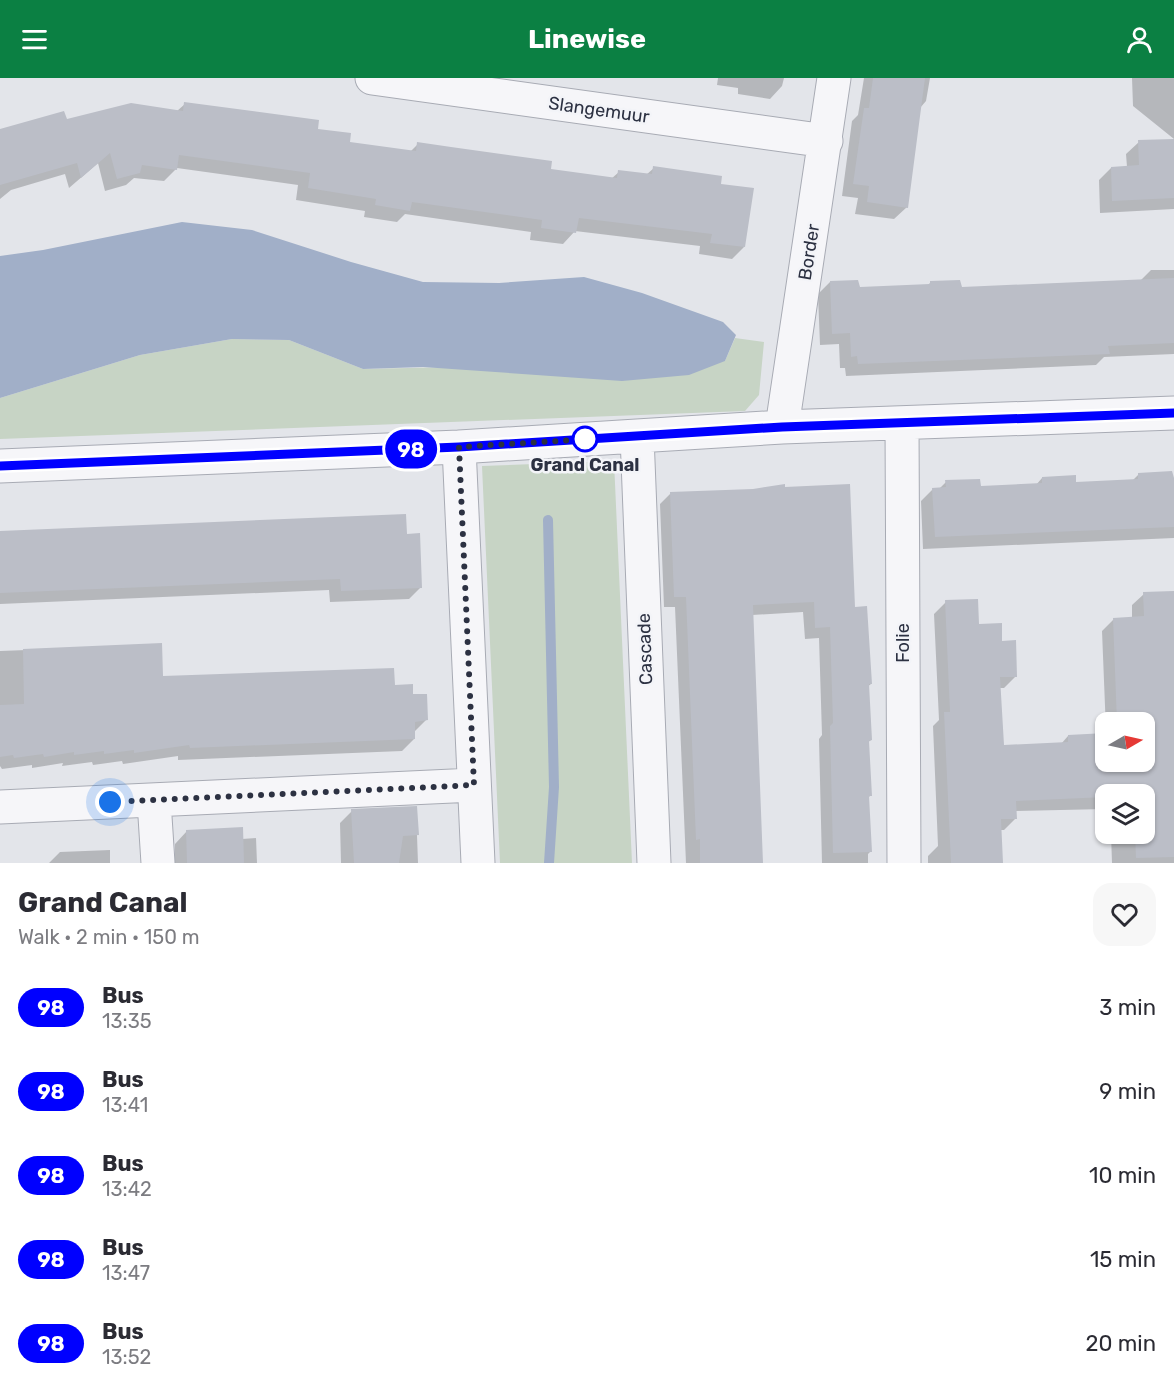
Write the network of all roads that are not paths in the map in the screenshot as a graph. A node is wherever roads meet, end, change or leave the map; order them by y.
1 (372, 78) edge
2 (834, 78) edge
3 (513, 88) edge
4 (826, 141) junction
5 (1174, 413) edge
6 (902, 423) junction
7 (782, 427) junction
8 (637, 436) junction
9 (459, 447) junction
10 (0, 466) edge
11 (474, 785) junction
12 (154, 801) junction
13 (0, 807) edge
14 (158, 863) edge
15 (478, 863) edge
16 (654, 863) edge
17 (904, 863) edge

1 - 3 street, Slangemuur
2 - 4 street, Border
3 - 4 street, Slangemuur
4 - 7 street, Border
5 - 6 street
6 - 7 street
6 - 17 street, Folie
7 - 8 street
8 - 9 street
8 - 16 street, Cascade
9 - 10 street
9 - 11 street
11 - 12 street
11 - 15 street
12 - 13 street
12 - 14 street

